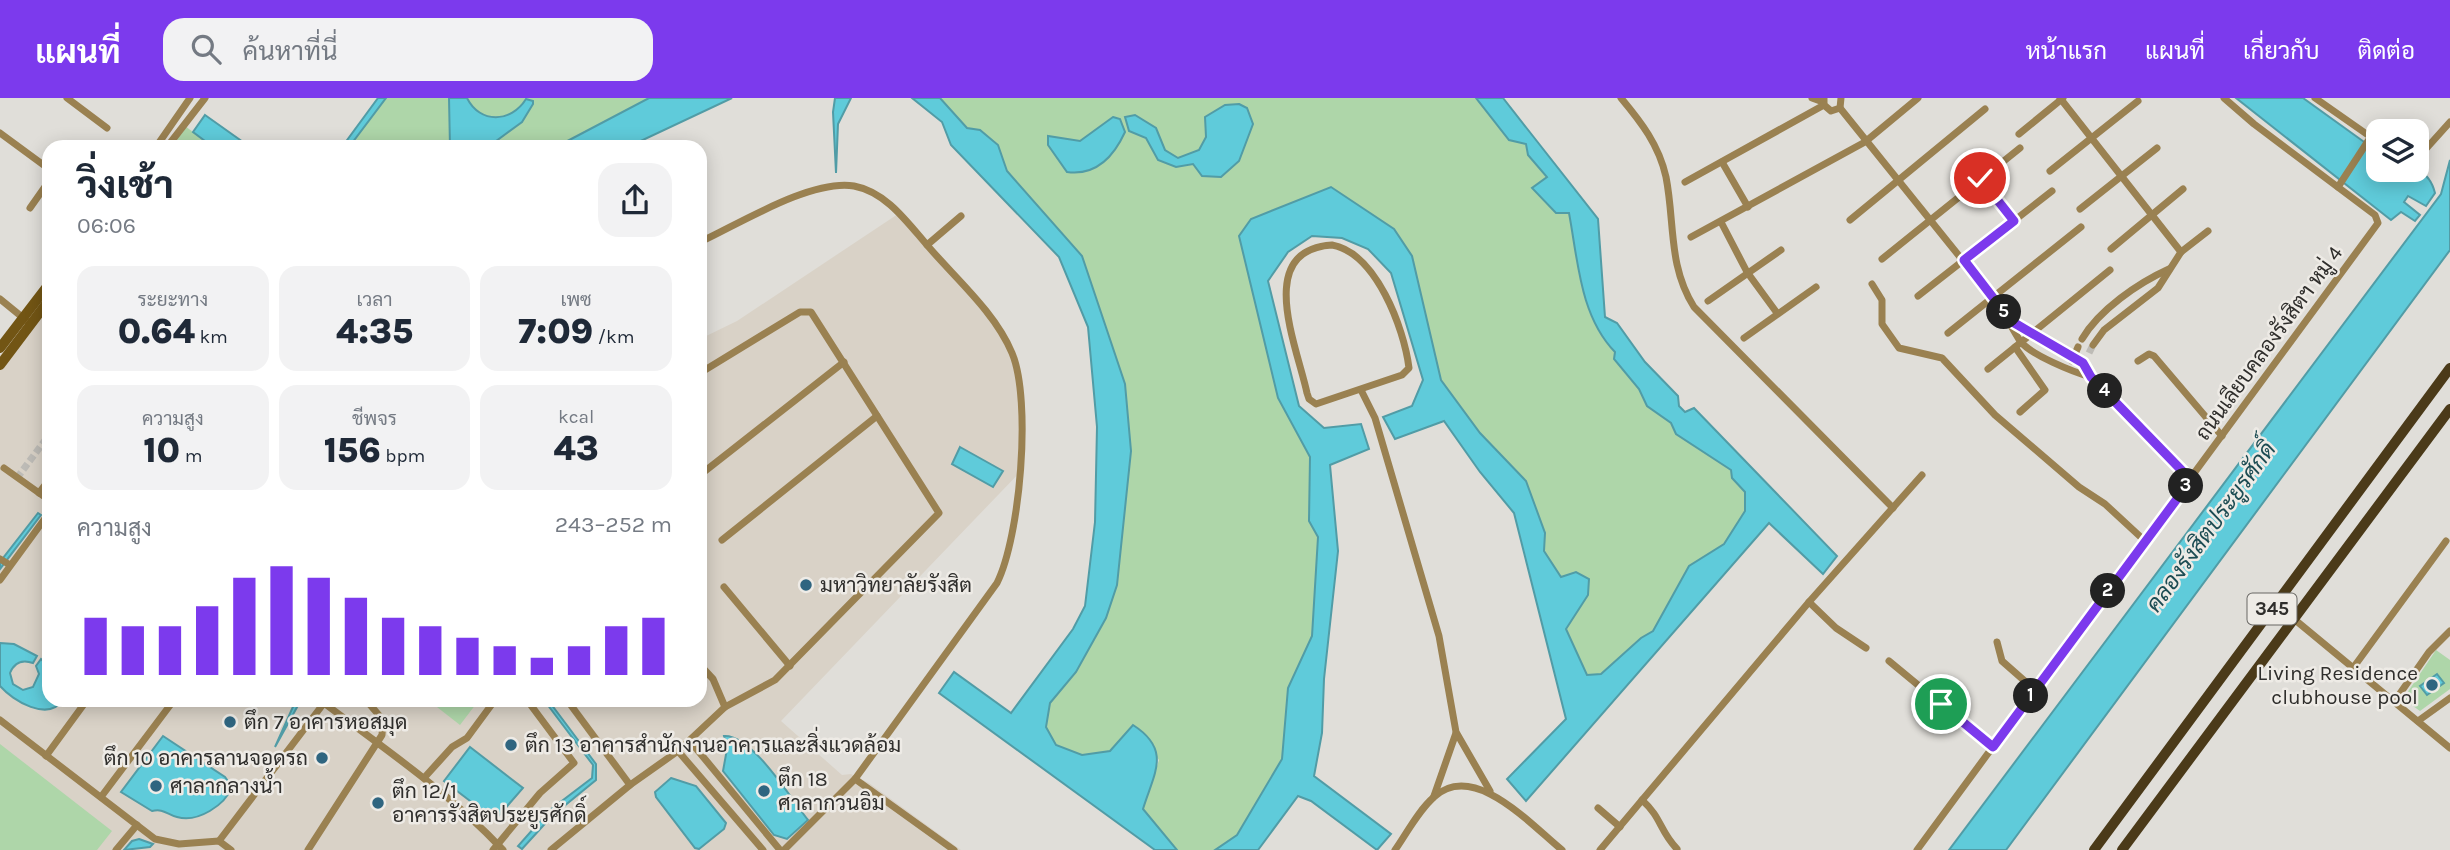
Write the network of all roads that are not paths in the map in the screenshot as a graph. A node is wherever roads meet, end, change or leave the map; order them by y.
1 (67, 98) edge
2 (190, 98) edge
3 (205, 98) edge
4 (1621, 98) edge
5 (1812, 98) edge
6 (1841, 98) edge
7 (1918, 98) edge
8 (2224, 98) edge
9 (2315, 98) edge
10 (2062, 99) edge
11 (2138, 101) dead end
12 (1824, 102) edge
13 (1840, 108) junction
14 (1985, 109) dead end
15 (2450, 122) edge
16 (107, 128) dead end
17 (0, 133) edge
18 (2019, 134) dead end
19 (2366, 138) edge
20 (2092, 139) junction
21 (161, 140) edge
22 (172, 140) edge
23 (1865, 142) junction
24 (2366, 143) edge
25 (2429, 144) edge
26 (2020, 148) dead end
27 (2157, 148) dead end
28 (1722, 162) junction
29 (42, 164) edge
30 (2050, 171) dead end
31 (2122, 176) junction
32 (1980, 178) junction
33 (1898, 179) junction
34 (1685, 182) dead end
35 (2339, 185) junction
36 (2183, 188) dead end
37 (42, 191) edge
38 (2052, 191) dead end
39 (1748, 207) junction
40 (30, 208) dead end
41 (2080, 209) dead end
42 (2152, 214) junction
43 (961, 216) dead end
44 (1930, 217) junction
45 (1850, 220) dead end
46 (2014, 221) junction
47 (1721, 222) junction
48 (2081, 227) dead end
49 (2208, 231) dead end
50 (1691, 237) dead end
51 (707, 239) edge
52 (927, 245) junction
53 (2111, 248) dead end
54 (1780, 250) dead end
55 (2181, 252) junction
56 (1882, 259) dead end
57 (1964, 260) junction
58 (2169, 268) junction
59 (2110, 270) dead end
60 (1747, 272) junction
61 (1872, 284) dead end
62 (1816, 287) dead end
63 (42, 296) edge
64 (1918, 296) dead end
65 (1993, 298) junction
66 (0, 299) edge
67 (1708, 301) dead end
68 (42, 307) edge
69 (1777, 313) junction
70 (27, 321) junction
71 (2011, 321) junction
72 (1948, 333) dead end
73 (2032, 334) junction
74 (1744, 338) dead end
75 (2082, 339) dead end
76 (2018, 345) junction
77 (2093, 345) tunnel mouth
78 (2078, 347) dead end
79 (0, 348) edge
80 (2089, 353) tunnel mouth
81 (2073, 359) junction
82 (2138, 361) dead end
83 (844, 362) junction
84 (2083, 363) junction
85 (0, 365) edge
86 (2069, 368) junction
87 (2450, 368) edge
88 (707, 369) edge
89 (1988, 369) dead end
90 (2078, 373) junction
91 (2091, 377) junction
92 (1361, 390) junction
93 (2450, 410) edge
94 (2020, 412) dead end
95 (877, 416) junction
96 (2222, 436) junction
97 (4, 468) dead end
98 (707, 470) edge
99 (1922, 475) dead end
100 (2191, 480) junction
101 (42, 489) edge
102 (39, 493) junction
103 (42, 495) edge
104 (1893, 508) junction
105 (42, 521) edge
106 (722, 540) dead end
107 (2145, 541) junction
108 (2446, 541) dead end
109 (5, 562) edge
110 (0, 580) edge
111 (724, 587) dead end
112 (2287, 588) junction
113 (1809, 602) junction
114 (2306, 603) junction
115 (2294, 619) junction
116 (2450, 631) edge
117 (1997, 642) dead end
118 (1866, 648) dead end
119 (1889, 661) dead end
120 (790, 666) junction
121 (2353, 667) junction
122 (707, 673) edge
123 (2035, 690) junction
124 (2450, 698) edge
125 (2394, 702) junction
126 (82, 707) edge
127 (169, 707) edge
128 (318, 707) edge
129 (330, 707) edge
130 (372, 707) edge
131 (490, 707) edge
132 (532, 707) edge
133 (572, 707) edge
134 (726, 707) junction
135 (0, 720) edge
136 (2418, 721) junction
137 (1456, 732) junction
138 (690, 741) junction
139 (378, 742) junction
140 (1993, 747) junction
141 (2450, 748) edge
142 (678, 751) junction
143 (46, 756) junction
144 (424, 778) junction
145 (855, 779) junction
146 (630, 785) junction
147 (1490, 791) junction
148 (1434, 796) junction
149 (101, 797) junction
150 (1642, 800) junction
151 (1598, 808) dead end
152 (137, 825) junction
153 (1620, 827) junction
154 (219, 841) junction
155 (498, 848) edge
156 (1677, 849) edge
157 (116, 850) edge
158 (231, 850) edge
159 (308, 850) edge
160 (551, 850) edge
161 (763, 850) edge
162 (782, 850) edge
163 (954, 850) edge
164 (1395, 850) edge
165 (1562, 850) edge
166 (1600, 850) edge
167 (1917, 850) edge
168 (2094, 850) edge
169 (2122, 850) edge

1 - 16 street
2 - 21 street
3 - 22 street
4 - 104 street
5 - 12 street
6 - 13 street
7 - 23 street
8 - 35 street
9 - 19 street
10 - 18 street
10 - 20 street
11 - 20 street
12 - 13 street
12 - 28 street
13 - 23 street
14 - 33 street
15 - 25 street
17 - 29 street
20 - 30 street
20 - 31 street
23 - 33 street
23 - 39 street
24 - 35 street
26 - 32 street
27 - 31 street
28 - 34 street
28 - 39 street
31 - 41 street
31 - 42 street
32 - 44 street
32 - 46 street
33 - 44 street
33 - 45 street
35 - 96 street, ถนนเลียบคลองรังสิตฯ หมู่ 4
36 - 42 street
37 - 40 street
38 - 46 street
39 - 47 street
42 - 53 street
42 - 55 street
43 - 52 street
44 - 56 street
44 - 57 street
46 - 57 street
47 - 50 street
47 - 60 street
48 - 65 street
49 - 55 street
51 - 52 street
52 - 145 street
54 - 60 street
55 - 58 street
57 - 64 street
57 - 65 street
58 - 75 street
58 - 77 street
59 - 73 street
60 - 67 street
60 - 69 street
61 - 107 street
62 - 69 street
63 - 70 street
65 - 71 street
65 - 72 street
66 - 70 street
68 - 70 street
69 - 74 street
70 - 79 street
70 - 85 street
71 - 73 street
71 - 76 street
73 - 76 street
73 - 81 street
76 - 86 street
76 - 89 street
76 - 94 street
78 - 81 street
80 - 84 street
81 - 84 street
81 - 86 street
82 - 96 street
83 - 88 street
83 - 95 street
83 - 98 street
84 - 90 street
84 - 91 street
86 - 90 street
87 - 112 main road, 345
90 - 91 street
91 - 100 street
92 - 92 street
92 - 137 street
93 - 114 main road, 345
95 - 106 street
95 - 120 street
96 - 100 street, ถนนเลียบคลองรังสิตฯ หมู่ 4
97 - 102 street
99 - 104 street
100 - 107 street, ถนนเลียบคลองรังสิตฯ หมู่ 4
101 - 102 street
102 - 103 street
104 - 113 street
105 - 109 street
107 - 123 street, ถนนเลียบคลองรังสิตฯ หมู่ 4
108 - 121 street
109 - 110 street
111 - 120 street
112 - 114 main road
112 - 168 main road, 345
113 - 118 street
113 - 150 street
114 - 115 main road, 345
115 - 121 street
115 - 169 main road, 345
116 - 125 street
117 - 123 street
119 - 140 street
120 - 134 street
121 - 125 street
122 - 134 street
123 - 140 street, ถนนเลียบคลองรังสิตฯ หมู่ 4
124 - 136 street
125 - 136 street
126 - 143 street
127 - 149 street
128 - 154 street
129 - 139 street
130 - 139 street
131 - 144 street
132 - 155 street
133 - 146 street
134 - 138 street
135 - 143 street
136 - 141 street
137 - 147 street
137 - 148 street
138 - 142 street
138 - 162 street
139 - 144 street
139 - 159 street
140 - 167 street, ถนนเลียบคลองรังสิตฯ หมู่ 4
142 - 146 street
142 - 161 street
143 - 149 street
144 - 155 street
145 - 162 street
145 - 163 street
146 - 160 street
147 - 148 street
147 - 165 street
148 - 164 street
149 - 152 street
150 - 153 street
150 - 156 street
151 - 153 street
152 - 154 street
152 - 157 street
153 - 166 street
154 - 158 street

